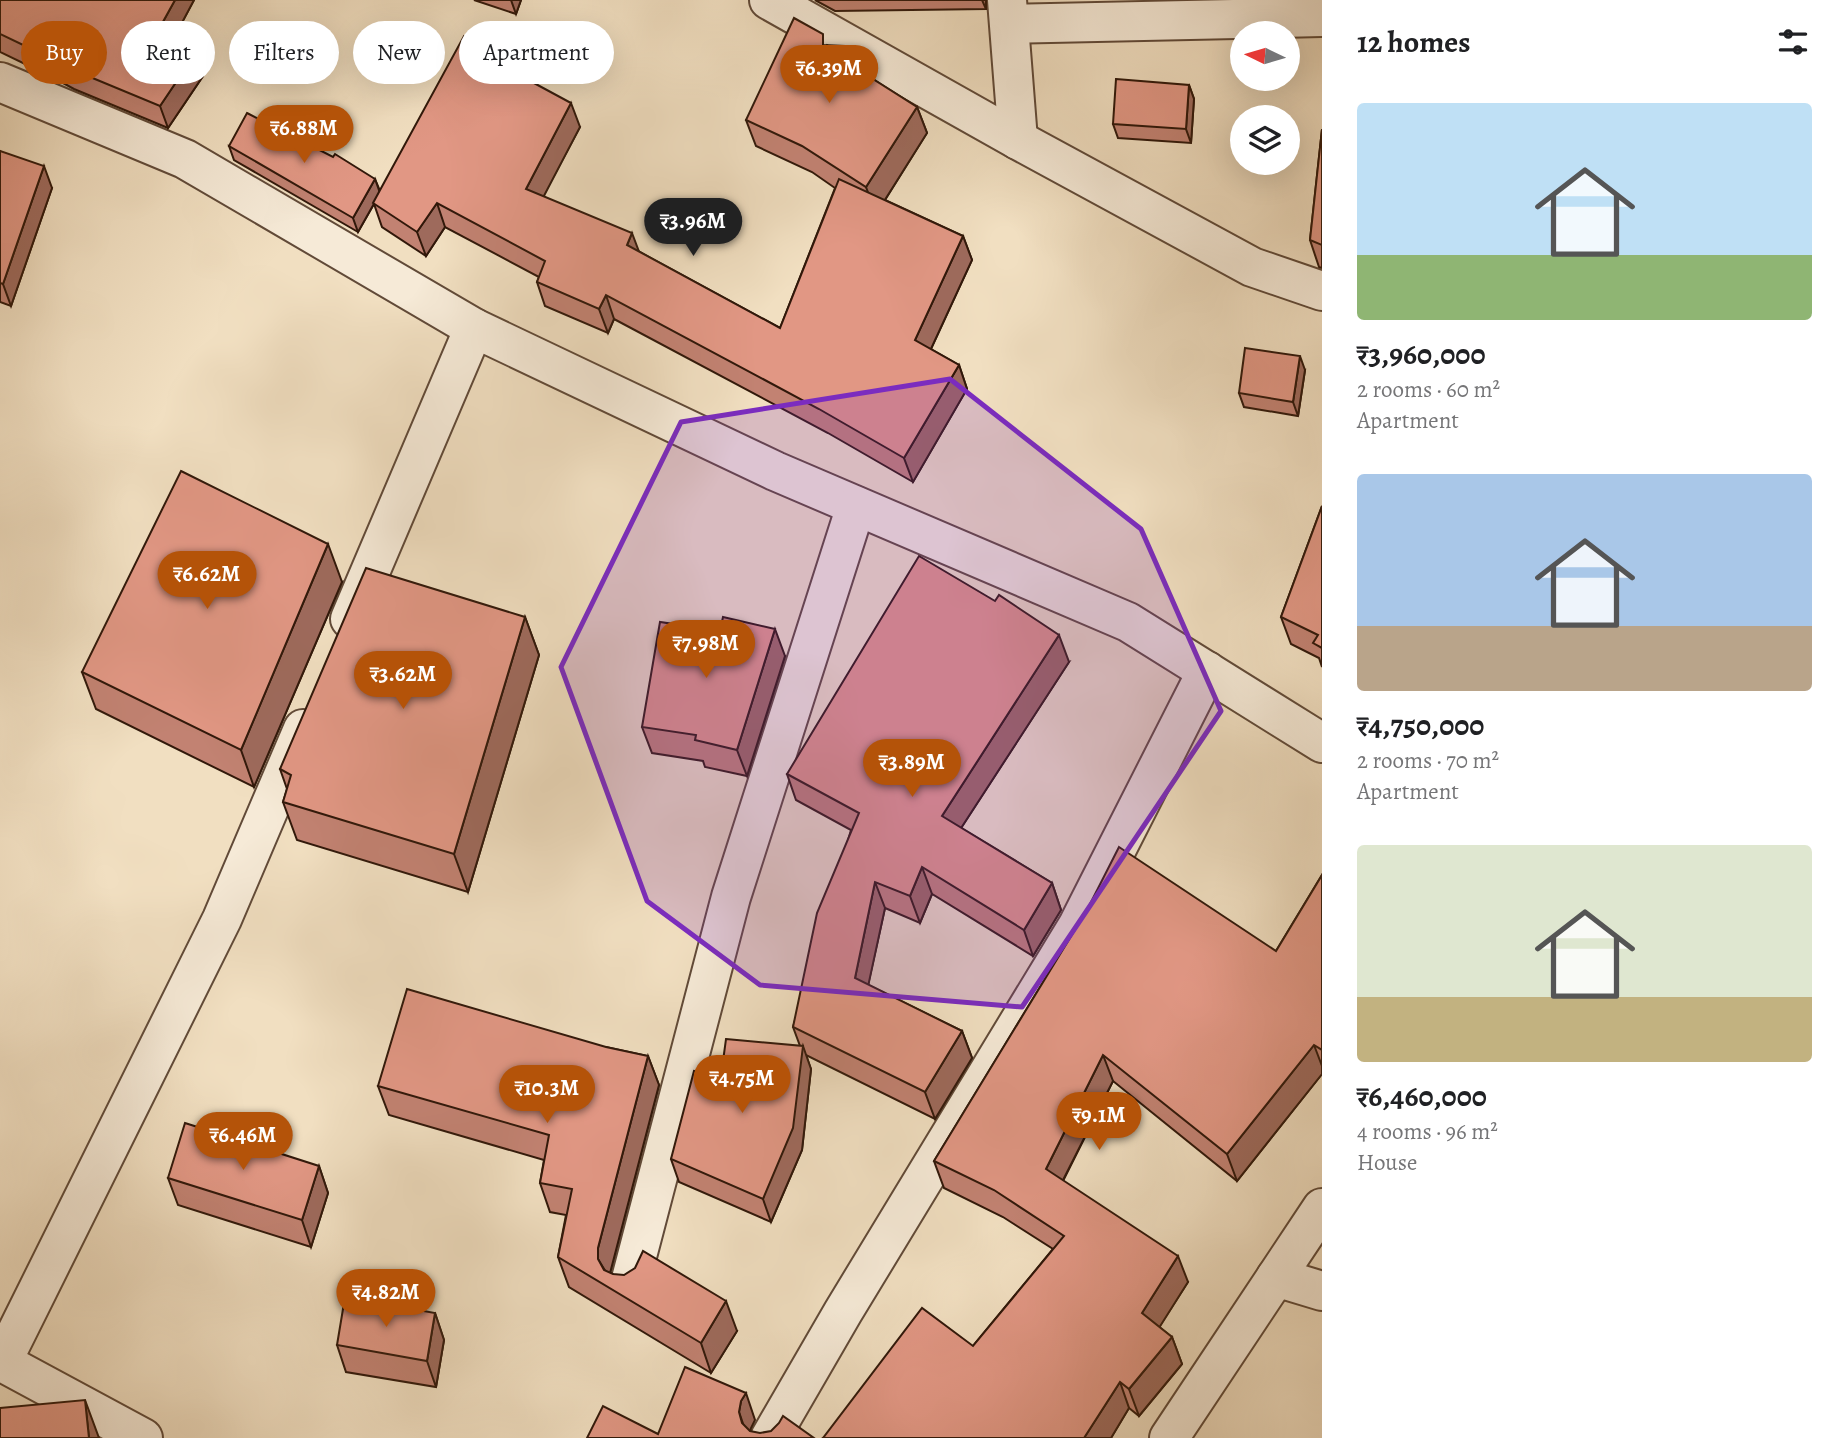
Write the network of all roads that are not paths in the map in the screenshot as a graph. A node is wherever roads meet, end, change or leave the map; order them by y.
1 (769, 0) edge
2 (1008, 12) edge
3 (1322, 17) edge
4 (0, 82) edge
5 (1018, 141) junction
6 (1322, 291) edge
7 (474, 328) junction
8 (856, 506) junction
9 (337, 649) edge
10 (1207, 671) junction
11 (315, 701) edge
12 (1322, 743) edge
13 (1322, 1208) edge
14 (1276, 1277) junction
15 (630, 1283) edge
16 (1322, 1291) edge
17 (143, 1438) edge
18 (769, 1438) edge
19 (1169, 1438) edge

1 - 5 street
2 - 3 street
2 - 5 street
4 - 7 street
5 - 6 street
7 - 8 street
7 - 9 street
8 - 10 street
8 - 15 street
10 - 12 street
10 - 18 street
11 - 17 street
13 - 14 street
14 - 16 street
14 - 19 street

